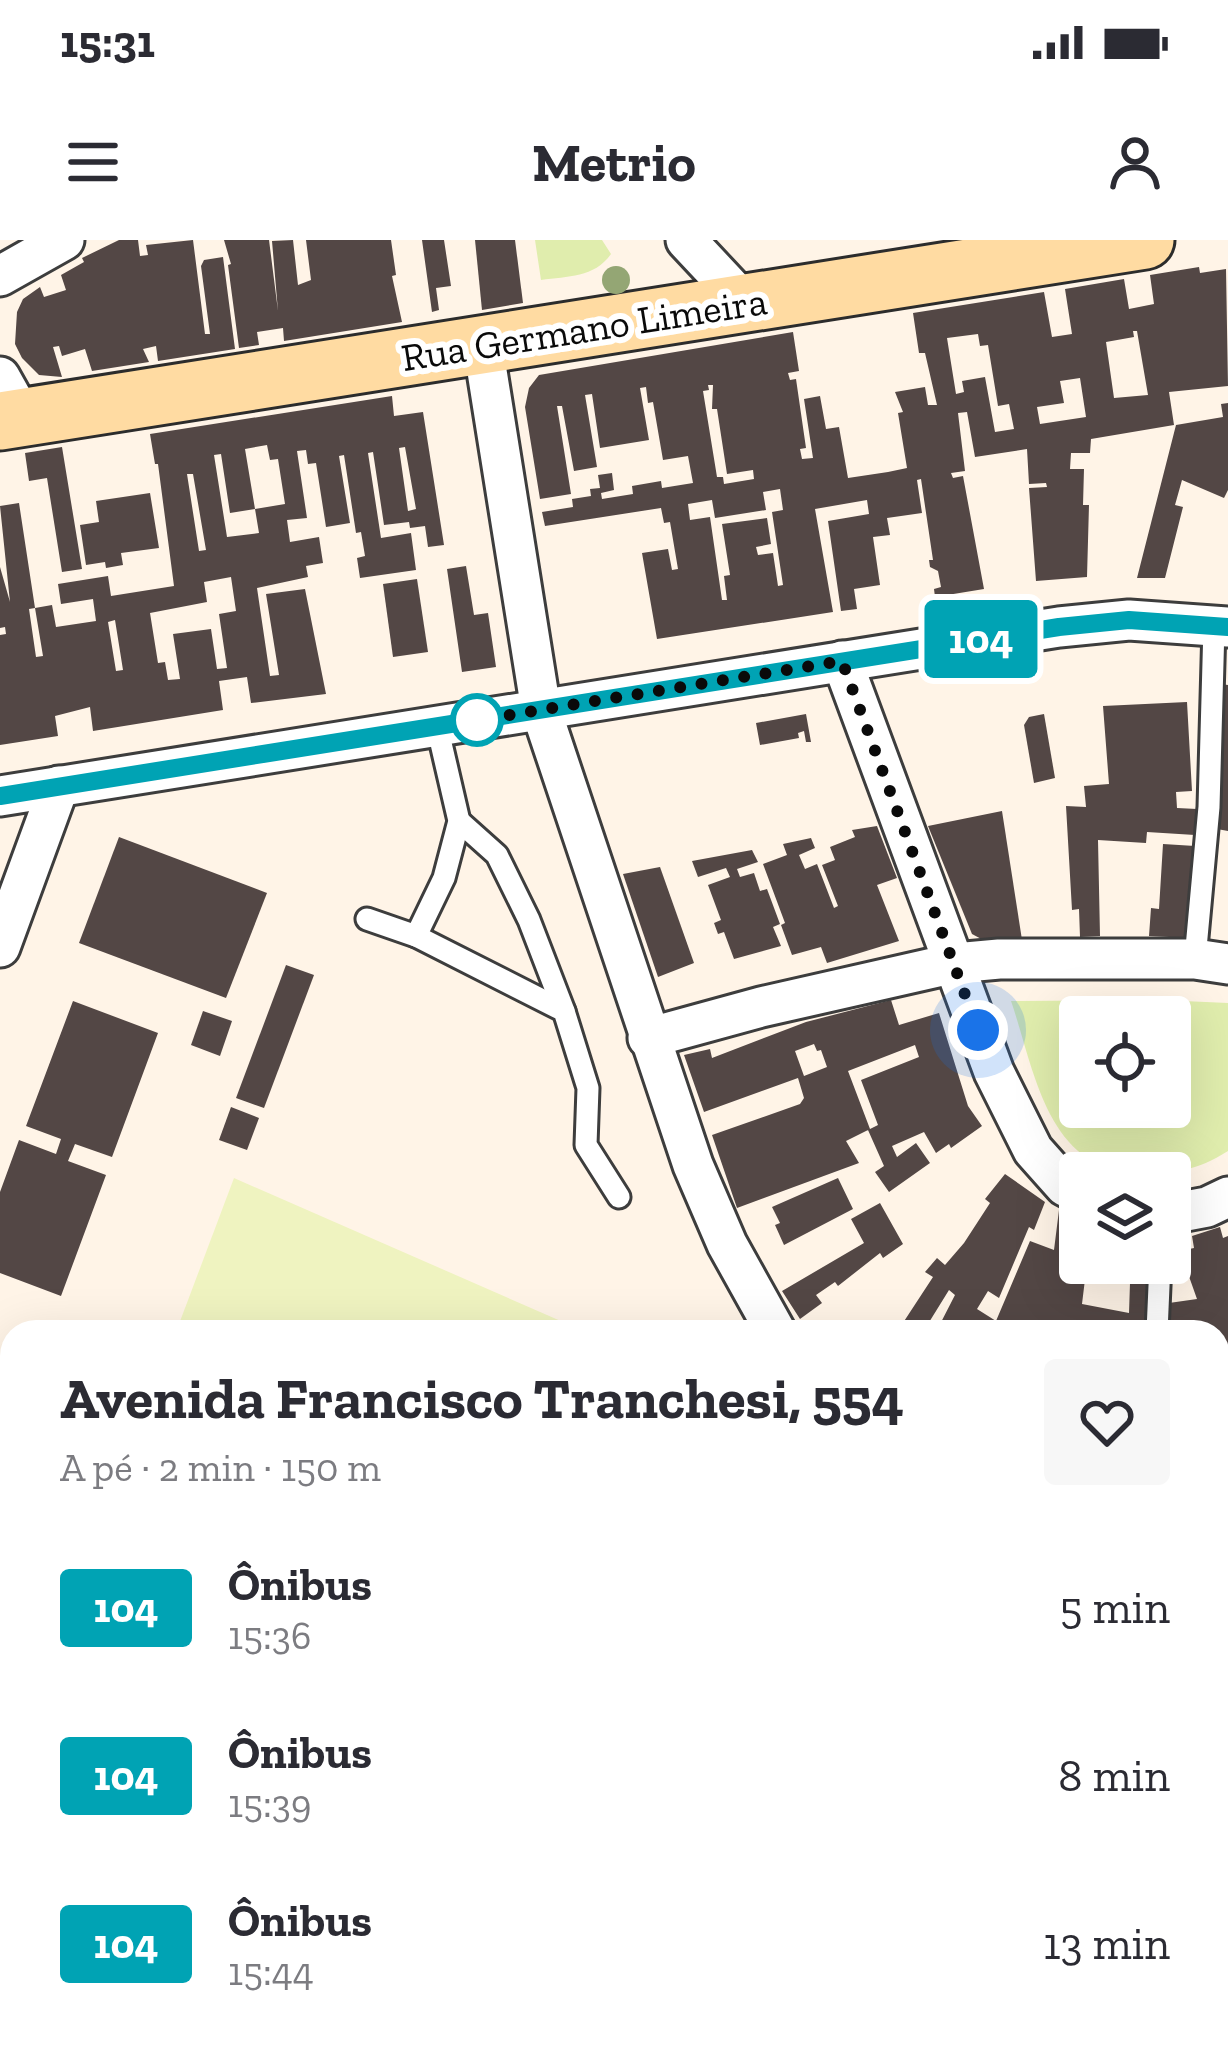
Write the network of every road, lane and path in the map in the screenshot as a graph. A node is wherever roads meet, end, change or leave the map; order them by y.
1 (64, 240) edge
2 (686, 240) edge
3 (1145, 240) edge
4 (0, 276) edge
5 (745, 303) junction
6 (483, 346) junction
7 (8, 405) edge
8 (1221, 626) edge
9 (842, 661) junction
10 (542, 710) junction
11 (436, 726) junction
12 (59, 786) junction
13 (0, 796) edge
14 (459, 821) junction
15 (367, 919) dead end
16 (416, 937) junction
17 (0, 947) edge
18 (1212, 961) edge
19 (955, 962) junction
20 (564, 1011) junction
21 (648, 1038) junction
22 (1059, 1179) edge
23 (619, 1197) dead end
24 (1228, 1197) edge
25 (1191, 1210) edge
26 (1159, 1284) edge
27 (769, 1320) edge
28 (1158, 1320) edge

1 - 4 street
2 - 5 street
3 - 5 street, Rua Germano Limeira
5 - 6 street, Rua Germano Limeira
6 - 7 street, Rua Germano Limeira
6 - 10 street
8 - 9 street
8 - 18 lane
9 - 10 street
9 - 19 street
10 - 11 street
10 - 21 street
11 - 12 street
11 - 14 lane
12 - 13 street
12 - 17 street
14 - 16 lane
14 - 20 lane
15 - 16 lane
16 - 20 lane
18 - 19 street
19 - 21 street
19 - 22 street
20 - 23 lane
21 - 27 street
24 - 25 street
26 - 28 lane

